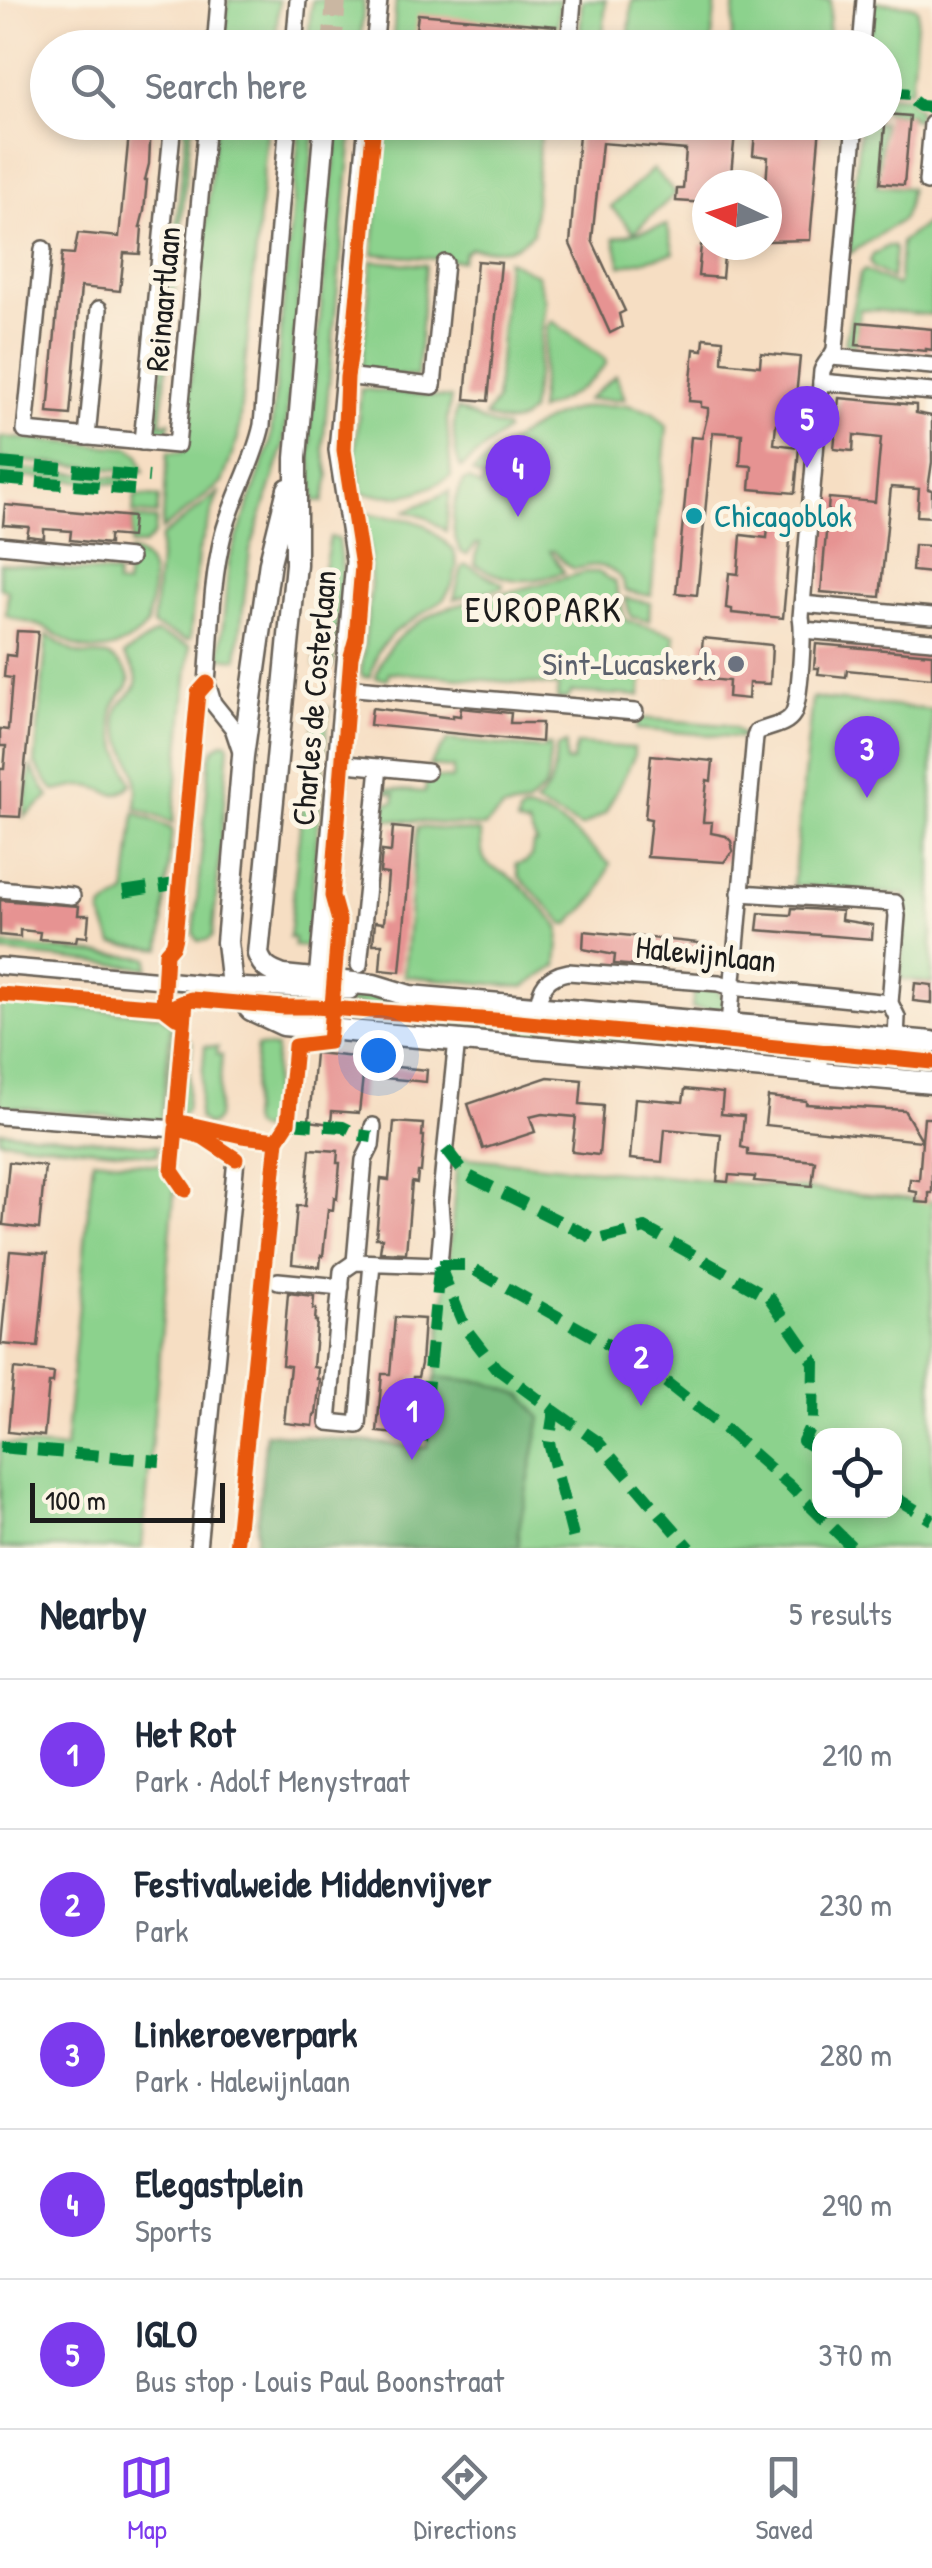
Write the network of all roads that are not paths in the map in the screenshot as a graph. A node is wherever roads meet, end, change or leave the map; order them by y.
1 (219, 0) edge
2 (298, 0) edge
3 (378, 0) edge
4 (574, 0) edge
5 (864, 0) edge
6 (216, 30) edge
7 (296, 30) edge
8 (376, 30) edge
9 (571, 30) edge
10 (862, 30) edge
11 (932, 124) edge
12 (170, 140) edge
13 (205, 140) edge
14 (286, 140) edge
15 (323, 140) edge
16 (365, 140) edge
17 (853, 140) edge
18 (926, 182) dead end
19 (42, 249) dead end
20 (444, 263) dead end
21 (99, 309) dead end
22 (832, 357) junction
23 (932, 366) edge
24 (344, 376) junction
25 (821, 382) junction
26 (932, 392) edge
27 (88, 437) junction
28 (142, 442) junction
29 (296, 458) junction
30 (0, 545) edge
31 (130, 558) dead end
32 (802, 604) junction
33 (932, 616) edge
34 (803, 630) junction
35 (932, 641) edge
36 (344, 686) junction
37 (635, 712) dead end
38 (243, 756) junction
39 (338, 763) junction
40 (379, 767) junction
41 (427, 772) dead end
42 (0, 889) edge
43 (740, 892) junction
44 (72, 896) dead end
45 (258, 954) junction
46 (359, 964) dead end
47 (0, 966) edge
48 (320, 985) junction
49 (238, 986) junction
50 (732, 988) junction
51 (890, 1003) junction
52 (538, 1006) junction
53 (730, 1024) junction
54 (330, 1029) junction
55 (822, 1032) junction
56 (896, 1039) junction
57 (458, 1040) junction
58 (932, 1042) edge
59 (818, 1073) junction
60 (932, 1084) edge
61 (0, 1116) edge
62 (373, 1126) dead end
63 (355, 1262) junction
64 (372, 1263) junction
65 (278, 1282) dead end
66 (340, 1288) junction
67 (198, 1548) edge

1 - 6 street
2 - 7 street
3 - 8 street
4 - 9 street
5 - 10 street
11 - 18 street
12 - 28 street, Reinaartlaan
13 - 28 street, Reinaartlaan
14 - 38 street, Charles de Costerlaan
15 - 29 main road, Charles de Costerlaan
16 - 24 street, Charles de Costerlaan
17 - 22 street
19 - 27 street, Reinaartlaan
20 - 24 street
21 - 27 street, Reinaartlaan
22 - 23 street
22 - 25 street
24 - 36 street, Charles de Costerlaan
25 - 26 street
25 - 32 street
27 - 28 street, Reinaartlaan
29 - 38 main road, Charles de Costerlaan
29 - 45 main road, Charles de Costerlaan
30 - 31 street
32 - 33 street
32 - 34 street
34 - 35 street
34 - 43 street
36 - 37 street
36 - 39 street, Charles de Costerlaan
38 - 49 main road, Charles de Costerlaan
39 - 40 street, Charles de Costerlaan
39 - 48 street, Charles de Costerlaan
40 - 41 street, Charles de Costerlaan
40 - 46 street
42 - 44 street
43 - 50 street
43 - 51 street, Halewijnlaan
45 - 48 main road
45 - 49 street, Charles de Costerlaan
47 - 49 street
48 - 49 street
48 - 52 main road, Halewijnlaan
48 - 54 street, Charles de Costerlaan
49 - 54 main road
50 - 51 street, Halewijnlaan
50 - 52 street, Halewijnlaan
50 - 53 street
51 - 56 street, Halewijnlaan
52 - 53 main road, Halewijnlaan
53 - 55 main road, Halewijnlaan
54 - 57 main road
55 - 56 main road, Halewijnlaan
55 - 59 street
56 - 58 main road, Halewijnlaan
57 - 59 main road
57 - 64 street
59 - 60 main road
61 - 67 street
62 - 63 street
63 - 64 street
63 - 66 street
64 - 66 street
65 - 66 street

